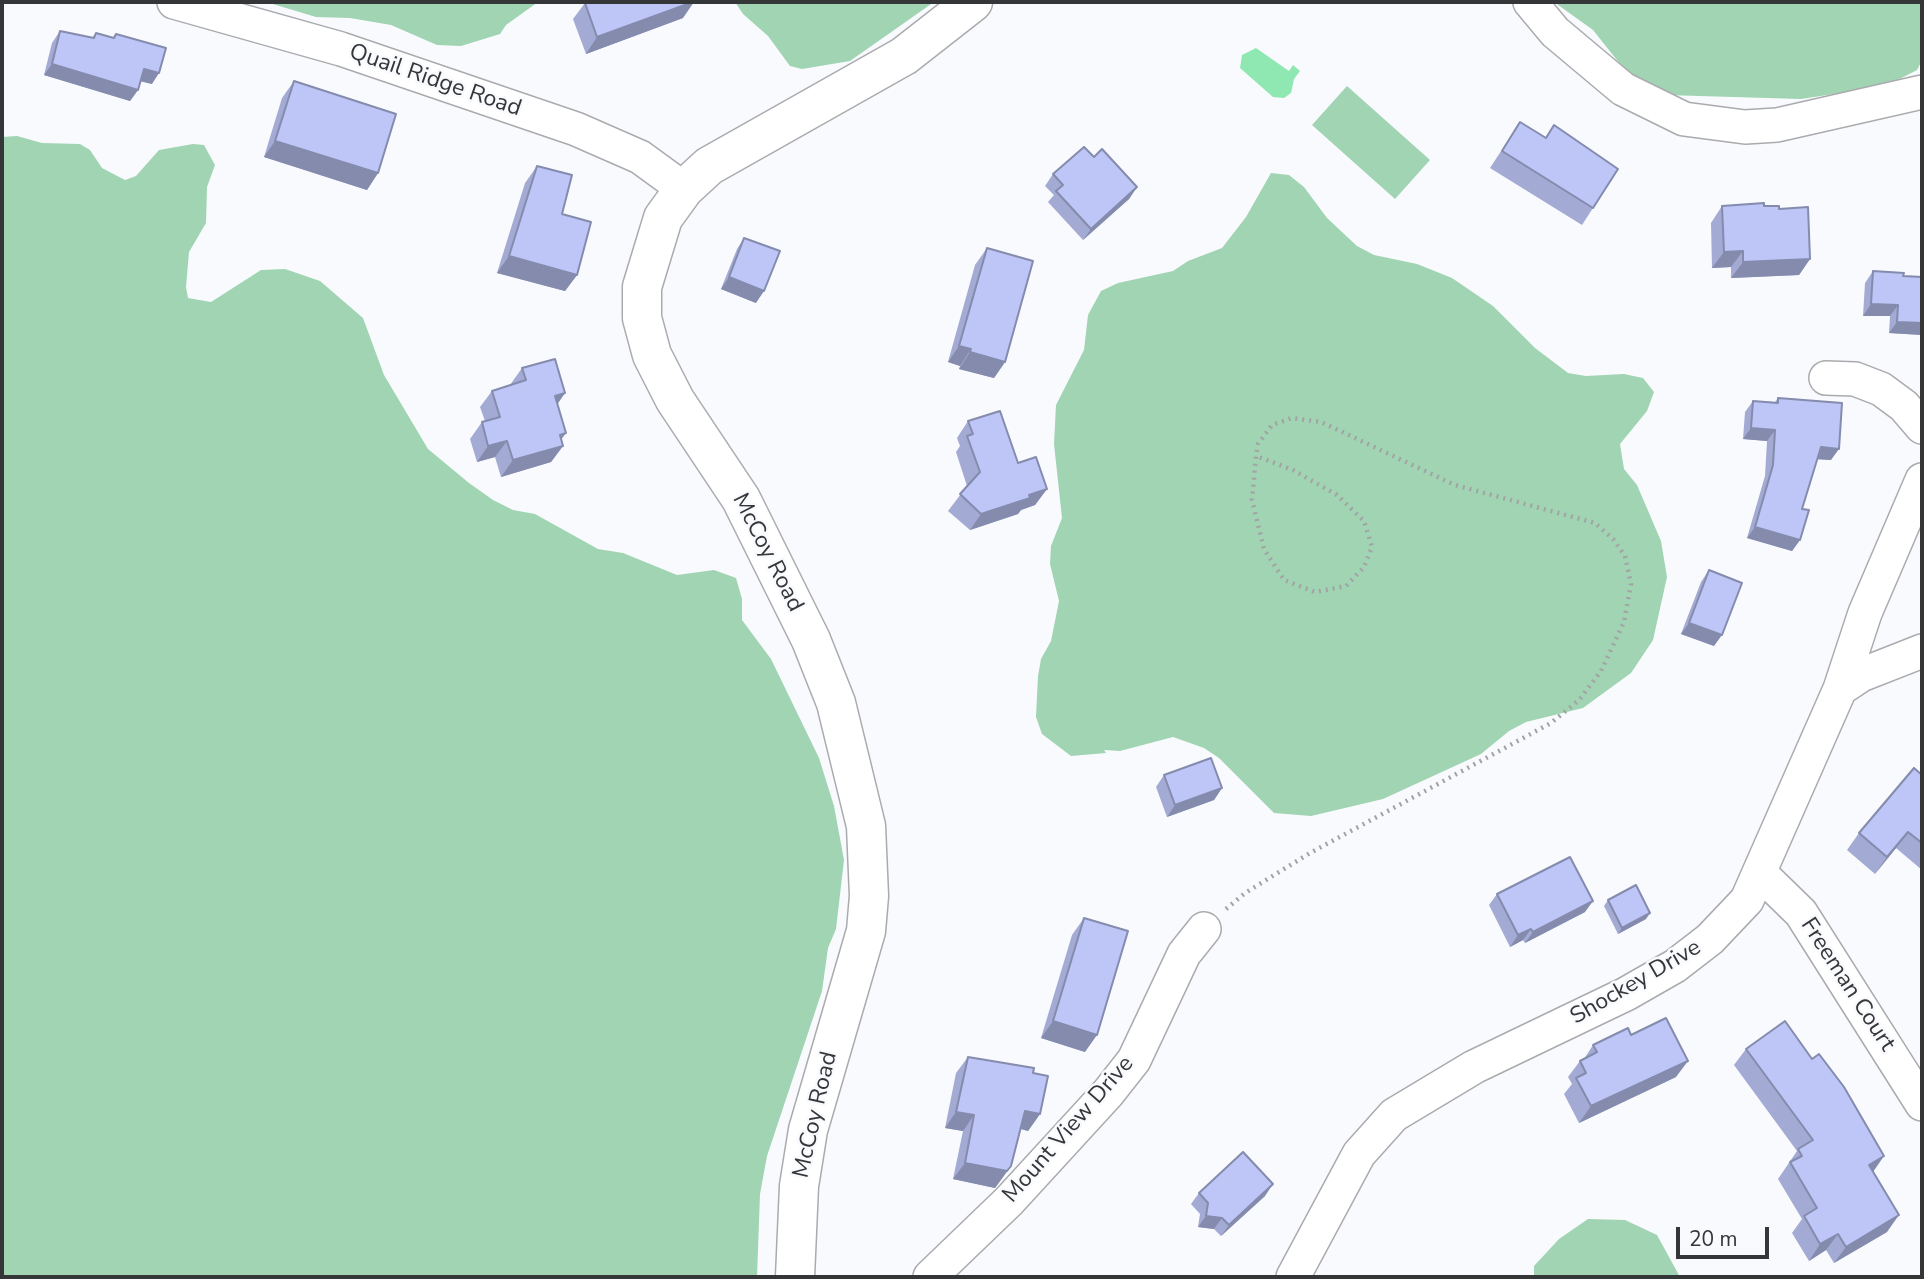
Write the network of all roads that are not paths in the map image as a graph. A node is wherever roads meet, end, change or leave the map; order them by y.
1 (174, 2) edge
2 (973, 2) edge
3 (1530, 2) edge
4 (1922, 92) edge
5 (684, 189) junction
6 (1826, 378) dead end
7 (1922, 427) edge
8 (1922, 480) edge
9 (1922, 651) edge
10 (1840, 689) junction
11 (1761, 874) junction
12 (1204, 929) road end
13 (1922, 1104) edge
14 (796, 1277) edge
15 (930, 1277) edge
16 (1293, 1277) edge

1 - 5 street, Quail Ridge Road
2 - 5 street, McCoy Road
3 - 4 street
5 - 14 street, McCoy Road
6 - 7 street
8 - 10 street, Shockey Drive
9 - 10 street
10 - 11 street, Shockey Drive
11 - 13 street, Freeman Court
11 - 16 street, Shockey Drive
12 - 15 street, Mount View Drive

